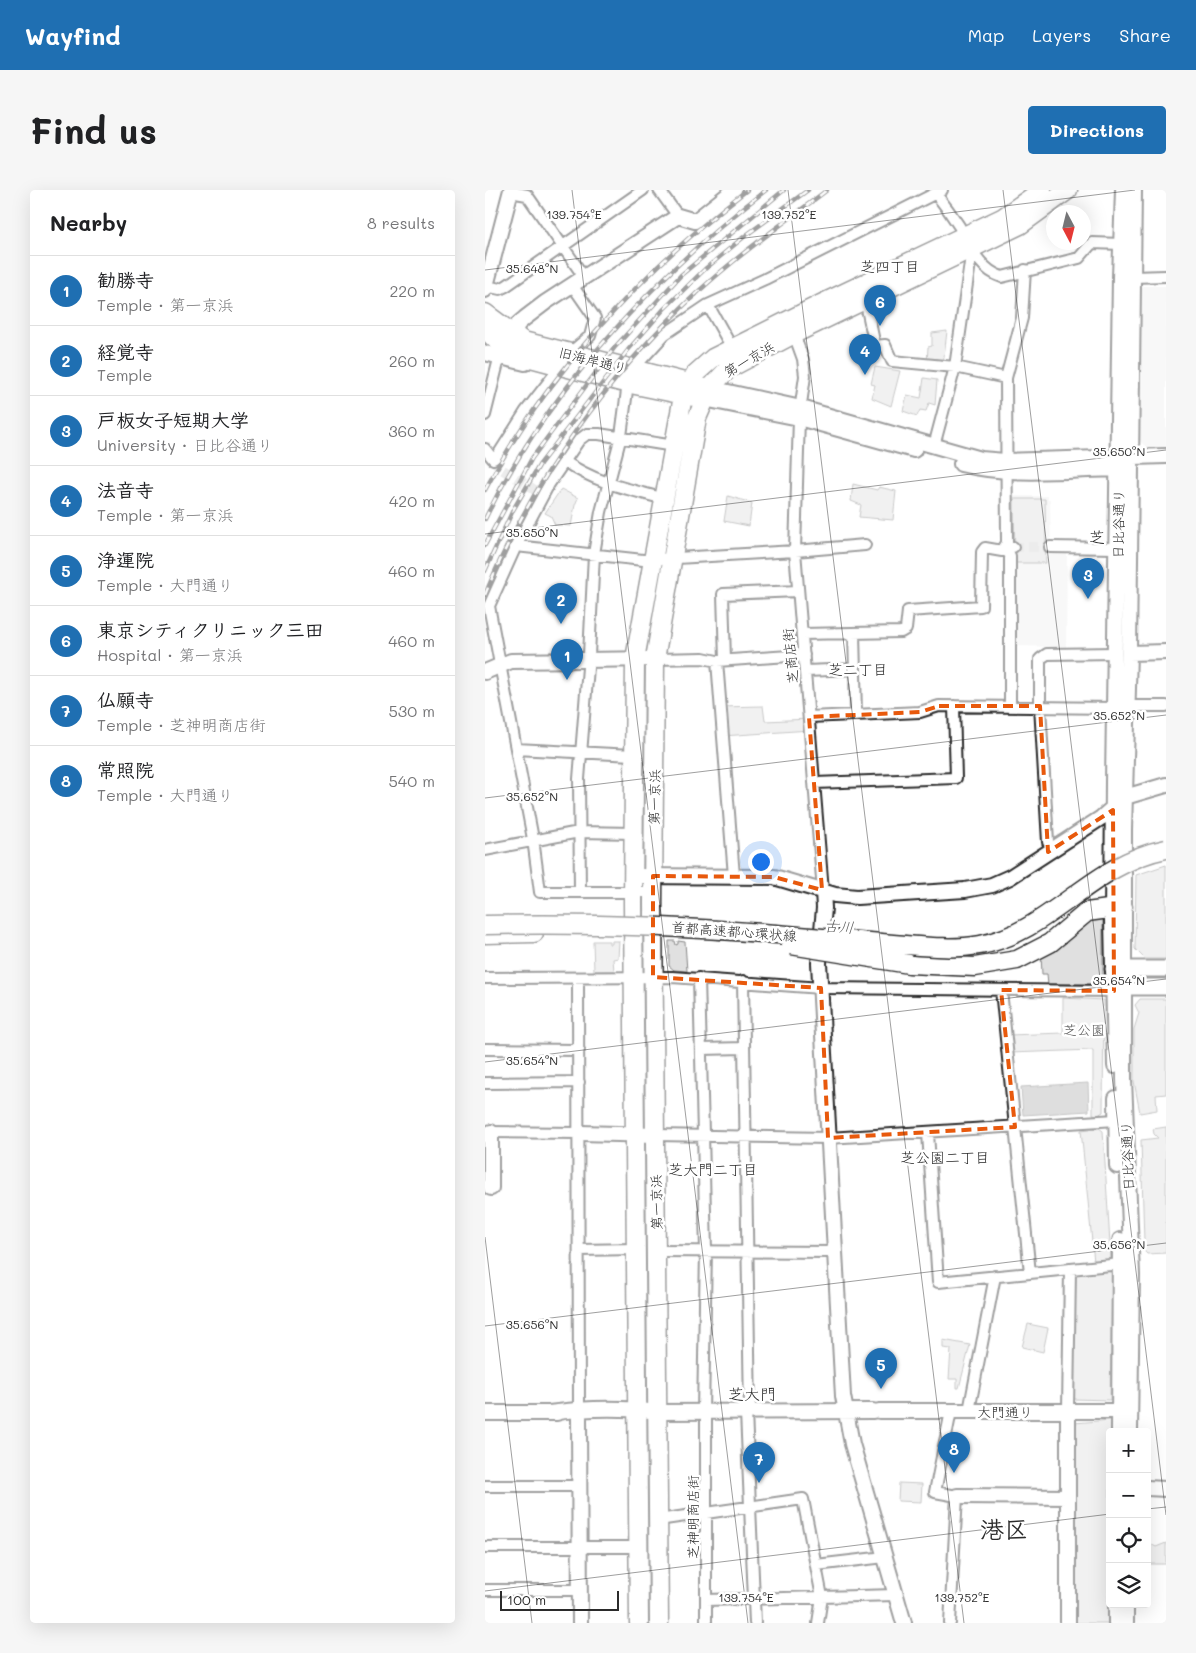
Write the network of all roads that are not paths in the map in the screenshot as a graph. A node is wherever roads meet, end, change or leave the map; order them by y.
1 (643, 190) edge
2 (659, 190) edge
3 (734, 190) edge
4 (1042, 190) edge
5 (1068, 190) edge
6 (1123, 190) edge
7 (1134, 190) edge
8 (511, 191) edge
9 (939, 192) edge
10 (531, 193) edge
11 (678, 216) junction
12 (968, 243) junction
13 (1122, 244) junction
14 (563, 247) junction
15 (914, 268) junction
16 (1025, 270) junction
17 (1166, 276) edge
18 (584, 277) junction
19 (1133, 277) junction
20 (572, 285) junction
21 (485, 288) edge
22 (865, 299) junction
23 (708, 304) junction
24 (485, 313) edge
25 (485, 329) edge
26 (794, 334) junction
27 (513, 336) junction
28 (732, 348) junction
29 (485, 353) edge
30 (505, 358) junction
31 (566, 360) junction
32 (955, 367) junction
33 (631, 376) junction
34 (1005, 378) junction
35 (686, 389) junction
36 (707, 394) junction
37 (485, 411) edge
38 (800, 413) junction
39 (621, 436) junction
40 (674, 446) junction
41 (935, 446) junction
42 (485, 448) edge
43 (1166, 456) edge
44 (564, 462) junction
45 (1123, 462) junction
46 (1006, 466) junction
47 (608, 484) junction
48 (665, 499) junction
49 (865, 545) dead end
50 (516, 546) junction
51 (1010, 547) junction
52 (1050, 547) tunnel mouth
53 (1117, 548) junction
54 (795, 551) junction
55 (594, 554) junction
56 (673, 557) junction
57 (654, 559) junction
58 (798, 591) junction
59 (854, 633) junction
60 (802, 634) junction
61 (1166, 652) edge
62 (1122, 653) junction
63 (804, 655) junction
64 (588, 660) junction
65 (635, 660) junction
66 (655, 660) junction
67 (721, 661) junction
68 (501, 664) junction
69 (855, 669) junction
70 (805, 671) junction
71 (485, 672) edge
72 (954, 706) junction
73 (1009, 706) junction
74 (1040, 706) junction
75 (1166, 706) edge
76 (1121, 707) junction
77 (856, 714) junction
78 (809, 717) junction
79 (516, 750) junction
80 (581, 753) junction
81 (633, 755) junction
82 (814, 783) junction
83 (1166, 785) edge
84 (1125, 797) junction
85 (1113, 810) junction
86 (579, 832) junction
87 (634, 832) junction
88 (533, 839) junction
89 (1166, 844) edge
90 (1053, 849) junction
91 (1166, 849) edge
92 (485, 850) edge
93 (1118, 855) junction
94 (1166, 859) edge
95 (733, 876) junction
96 (1097, 878) junction
97 (634, 884) junction
98 (653, 884) junction
99 (823, 891) junction
100 (580, 892) junction
101 (1107, 911) junction
102 (485, 925) edge
103 (485, 934) edge
104 (776, 943) junction
105 (1119, 969) junction
106 (1166, 969) edge
107 (635, 977) junction
108 (653, 977) junction
109 (485, 978) edge
110 (578, 978) junction
111 (699, 978) junction
112 (743, 981) junction
113 (1166, 987) edge
114 (821, 988) junction
115 (1119, 989) junction
116 (1001, 990) junction
117 (744, 1048) junction
118 (485, 1049) edge
119 (702, 1049) junction
120 (579, 1050) junction
121 (579, 1082) junction
122 (485, 1083) edge
123 (1116, 1120) junction
124 (1015, 1127) junction
125 (488, 1132) edge
126 (580, 1133) junction
127 (928, 1133) junction
128 (637, 1134) junction
129 (656, 1135) junction
130 (703, 1136) junction
131 (745, 1136) junction
132 (828, 1138) junction
133 (491, 1188) dead end
134 (579, 1250) junction
135 (635, 1250) junction
136 (657, 1251) junction
137 (705, 1251) junction
138 (748, 1252) junction
139 (835, 1252) junction
140 (1121, 1264) junction
141 (1070, 1269) junction
142 (1030, 1273) junction
143 (995, 1276) junction
144 (1068, 1410) junction
145 (951, 1411) junction
146 (969, 1411) junction
147 (1125, 1411) junction
148 (579, 1412) junction
149 (637, 1412) junction
150 (658, 1412) junction
151 (705, 1412) junction
152 (748, 1412) junction
153 (845, 1412) junction
154 (485, 1413) edge
155 (1120, 1428) edge
156 (1129, 1428) edge
157 (485, 1486) edge
158 (580, 1486) junction
159 (1151, 1488) edge
160 (1166, 1489) edge
161 (957, 1496) junction
162 (1068, 1497) junction
163 (750, 1507) junction
164 (706, 1514) junction
165 (658, 1520) junction
166 (485, 1546) edge
167 (580, 1547) junction
168 (638, 1547) junction
169 (885, 1557) junction
170 (816, 1565) junction
171 (485, 1590) edge
172 (580, 1590) junction
173 (896, 1595) junction
174 (822, 1597) junction
175 (754, 1599) junction
176 (706, 1600) junction
177 (1116, 1608) edge
178 (1126, 1608) edge
179 (580, 1623) edge
180 (639, 1623) edge
181 (659, 1623) edge
182 (706, 1623) edge
183 (755, 1623) edge
184 (818, 1623) edge
185 (904, 1623) edge
186 (950, 1623) edge
187 (1068, 1623) edge
188 (1115, 1623) edge
189 (1126, 1623) edge

1 - 14 street
2 - 11 street
3 - 11 street
4 - 12 highway, 第一京浜
5 - 12 highway, 第一京浜
6 - 13 street, 日比谷通り
7 - 19 street, 日比谷通り
8 - 10 street
8 - 21 street
9 - 12 street
9 - 23 street
10 - 14 street
11 - 18 street
12 - 15 highway, 第一京浜
12 - 16 street
12 - 32 street
13 - 16 street
13 - 45 street, 日比谷通り
14 - 18 street
14 - 21 street
15 - 22 highway, 第一京浜
15 - 28 highway, 第一京浜
16 - 34 street
17 - 19 street
18 - 20 street
19 - 45 street, 日比谷通り
20 - 27 street
20 - 31 street
22 - 26 highway, 第一京浜
22 - 32 street
23 - 28 street
23 - 33 street
24 - 27 highway, 旧海岸通り
25 - 31 highway, 旧海岸通り
26 - 36 highway, 第一京浜
26 - 38 street, 芝商店街
27 - 31 highway, 旧海岸通り
28 - 35 highway, 第一京浜
29 - 30 street
30 - 31 street
30 - 37 street
31 - 33 highway, 旧海岸通り
31 - 42 street
32 - 34 street
32 - 41 street
33 - 35 highway, 旧海岸通り
33 - 39 street
34 - 46 street
35 - 36 highway, 旧海岸通り
35 - 40 highway, 第一京浜
36 - 38 street
36 - 56 highway, 第一京浜
38 - 41 street
38 - 46 street
38 - 54 street, 芝商店街
39 - 40 street
39 - 44 street
39 - 47 street
40 - 48 highway, 第一京浜
41 - 46 street
43 - 45 street
44 - 47 street
44 - 50 street
45 - 46 street
45 - 53 street, 日比谷通り
45 - 62 street, 日比谷通り
46 - 51 street
47 - 48 street
47 - 55 street
48 - 57 highway, 第一京浜
49 - 54 street
50 - 55 street
50 - 68 street
51 - 59 street
51 - 73 street
52 - 53 street
53 - 62 street, 日比谷通り
54 - 56 street
54 - 58 street, 芝商店街
55 - 57 street
55 - 64 street
56 - 57 street
56 - 66 highway, 第一京浜
57 - 65 highway, 第一京浜
58 - 60 street, 芝商店街
58 - 67 street
59 - 60 street
59 - 69 street
60 - 63 street, 芝商店街
61 - 62 street
62 - 74 street
62 - 76 street, 日比谷通り
63 - 67 street
63 - 70 street, 芝商店街
64 - 65 street
64 - 68 street
64 - 80 street
65 - 66 street
65 - 81 highway, 第一京浜
66 - 67 street
66 - 98 highway, 第一京浜
67 - 95 street
68 - 71 street
68 - 79 street
69 - 70 street
69 - 77 street
70 - 78 street, 芝商店街
72 - 73 street
72 - 77 street
72 - 82 street
73 - 74 street
74 - 76 street
74 - 90 street
75 - 76 street
76 - 84 street, 日比谷通り
76 - 85 street, 日比谷通り
77 - 78 street
78 - 82 street, 芝商店街
79 - 80 street
79 - 88 street
80 - 81 street
80 - 86 street
81 - 87 highway, 第一京浜
82 - 99 street, 芝商店街
83 - 84 street
84 - 85 street
84 - 93 street, 日比谷通り
85 - 90 street
85 - 93 street, 日比谷通り
86 - 87 street
86 - 88 street
86 - 100 street
87 - 97 highway, 第一京浜
88 - 92 street
88 - 100 street
89 - 96 highway, bridge
90 - 99 street
91 - 96 highway, 首都高速都心環状線, bridge
93 - 101 street, 日比谷通り
94 - 104 highway, 首都高速都心環状線, bridge
95 - 98 street
95 - 99 street
96 - 102 highway, 首都高速都心環状線, bridge
97 - 98 street
97 - 100 street
97 - 107 highway, 第一京浜
98 - 108 highway, 第一京浜
99 - 114 street, bridge
101 - 104 highway, bridge
101 - 105 street, 日比谷通り
103 - 104 highway, 首都高速都心環状線
105 - 106 main road
105 - 115 street, 日比谷通り
107 - 108 street
107 - 110 street
107 - 128 highway, 第一京浜
108 - 111 street
108 - 129 highway, 第一京浜
109 - 110 street
110 - 120 street
111 - 112 street
111 - 119 street, 芝神明商店街
112 - 114 street
112 - 117 street
113 - 115 main road
114 - 116 street
114 - 132 street
115 - 116 street
115 - 123 street, 日比谷通り
115 - 147 street, 日比谷通り
116 - 124 street
117 - 119 street
117 - 131 street
118 - 120 street
119 - 130 street, 芝神明商店街
120 - 121 street
121 - 122 street
121 - 126 street
123 - 124 street
123 - 140 street, 日比谷通り
124 - 127 street
124 - 142 street
125 - 126 street
125 - 133 street
126 - 128 street
126 - 134 street
127 - 132 street
127 - 143 street
128 - 129 street
128 - 135 highway, 第一京浜
129 - 130 street
129 - 136 highway, 第一京浜
130 - 131 street
130 - 137 street, 芝神明商店街
131 - 132 street
131 - 138 street
132 - 139 street
134 - 135 street
134 - 148 street
135 - 149 highway, 第一京浜
136 - 137 street
136 - 150 highway, 第一京浜
137 - 138 street
137 - 151 street, 芝神明商店街
138 - 139 street
138 - 152 street
139 - 153 street
140 - 141 street
140 - 147 street, 日比谷通り
141 - 142 street
141 - 144 street
142 - 143 street
143 - 146 street
144 - 146 street, 大門通り
144 - 147 street, 大門通り
144 - 162 street
145 - 146 street, 大門通り
145 - 153 street, 大門通り
145 - 161 street
147 - 155 street, 日比谷通り
147 - 156 street, 日比谷通り
148 - 149 street, 大門通り
148 - 154 street, 大門通り
148 - 158 street
149 - 150 street, 大門通り
149 - 168 highway, 第一京浜
150 - 151 street, 大門通り
150 - 165 highway, 第一京浜
151 - 152 street, 大門通り
151 - 164 street, 芝神明商店街
152 - 153 street, 大門通り
152 - 163 street
153 - 169 street
157 - 158 street
158 - 167 street
159 - 160 street
161 - 162 street
161 - 186 street
162 - 187 street
163 - 164 street
163 - 170 street
163 - 175 street
164 - 165 street
164 - 176 street, 芝神明商店街
165 - 181 highway, 第一京浜
166 - 167 street
167 - 168 street
167 - 172 street
168 - 180 highway, 第一京浜
169 - 170 street
169 - 173 street
170 - 174 street
171 - 172 street
172 - 179 street
173 - 174 street
173 - 185 street
174 - 175 street
174 - 184 street
175 - 176 street
175 - 183 street
176 - 182 street, 芝神明商店街
177 - 188 street
178 - 189 street

